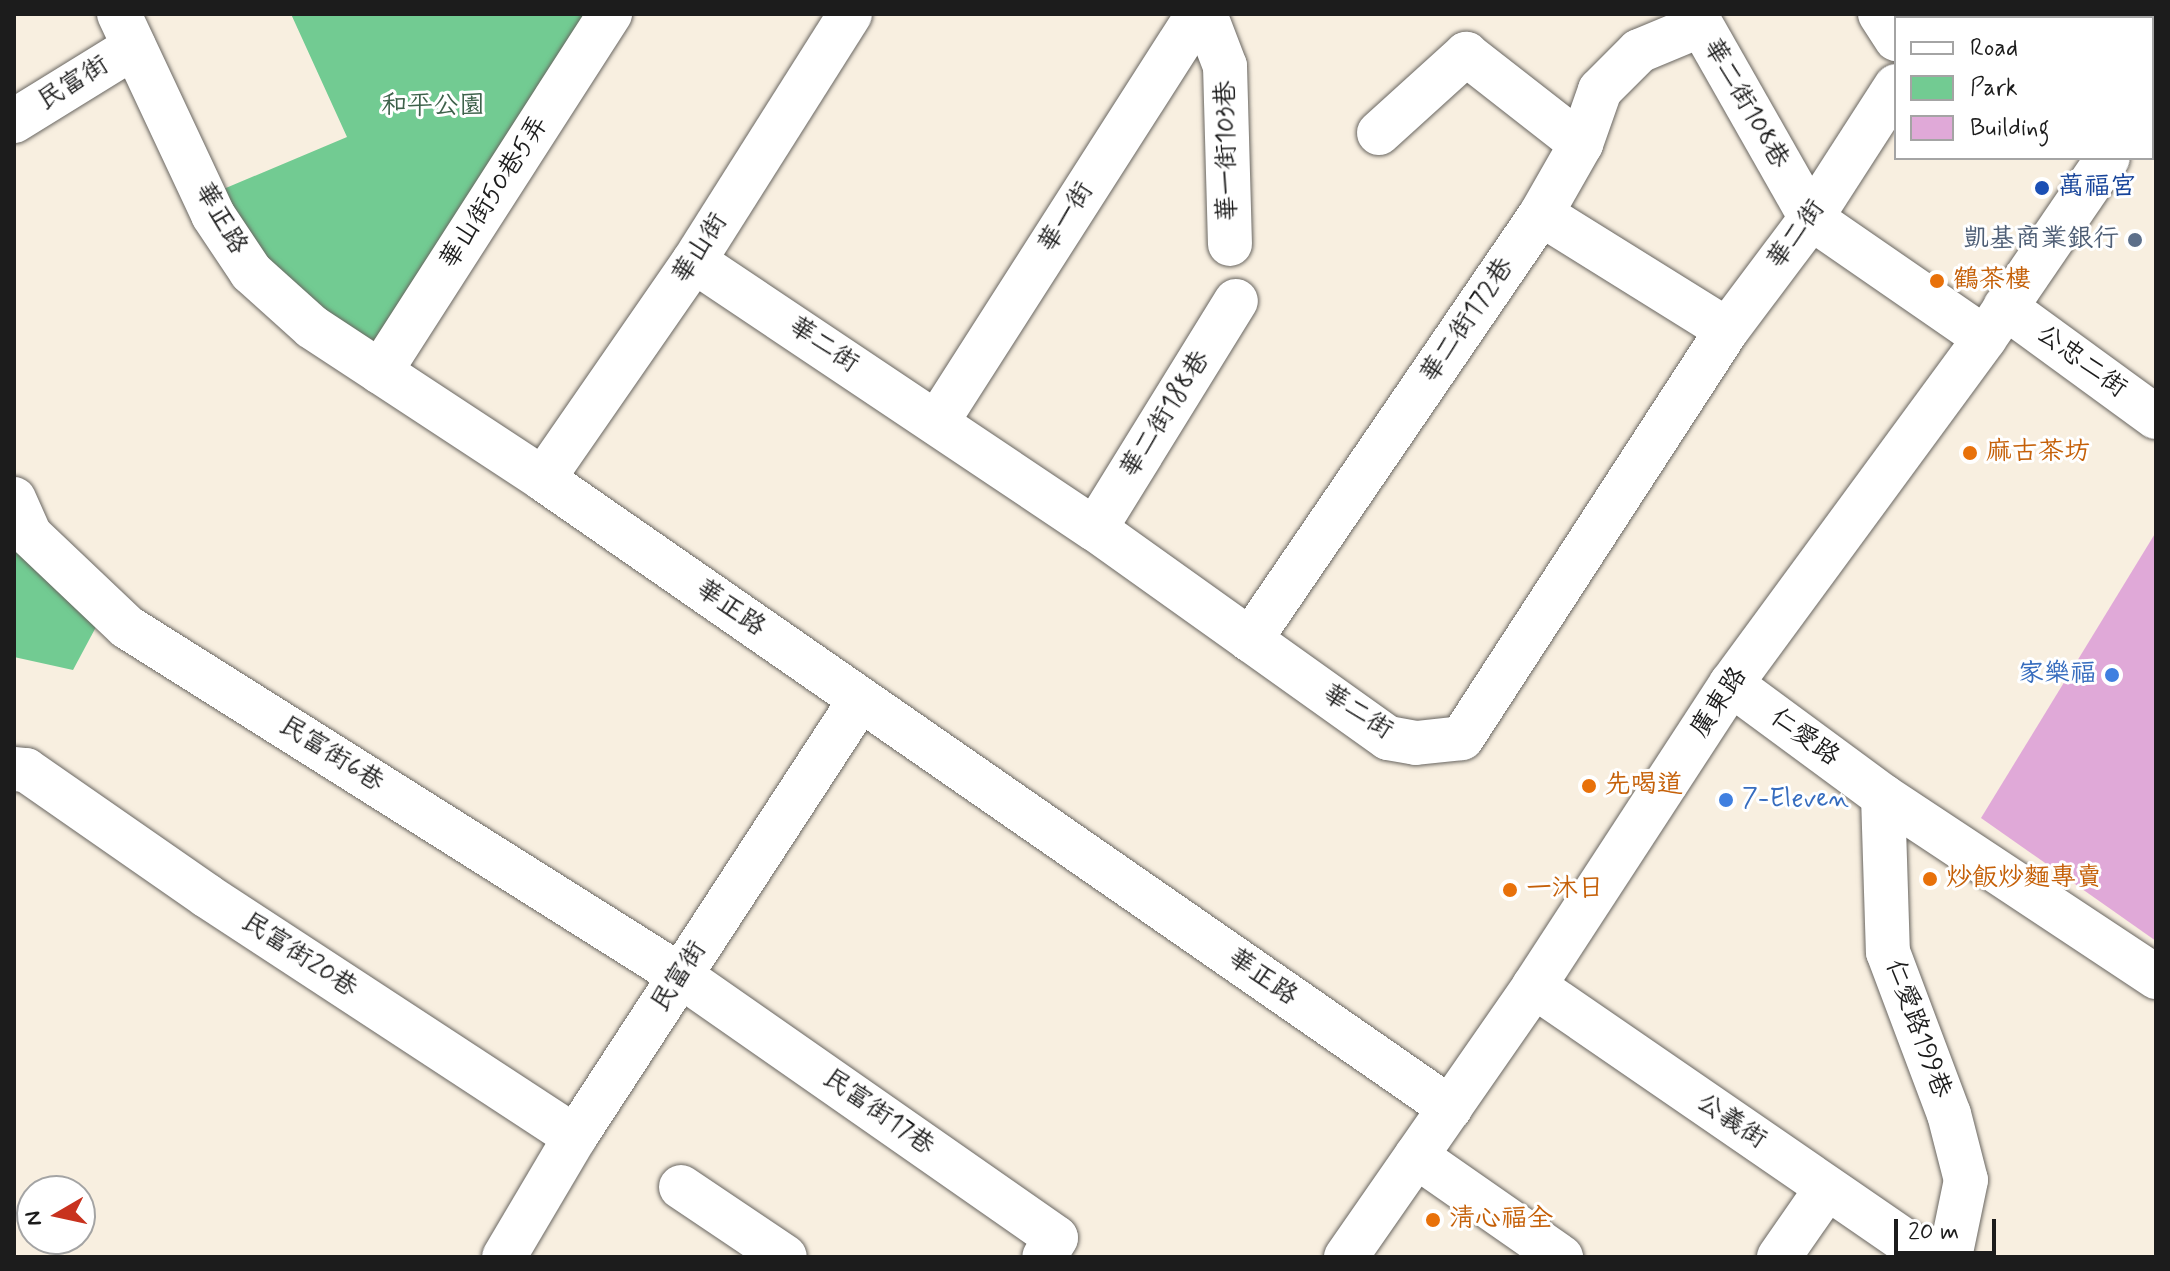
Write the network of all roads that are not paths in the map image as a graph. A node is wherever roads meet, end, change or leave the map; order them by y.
1 (610, 14) edge
2 (850, 14) edge
3 (1198, 14) edge
4 (1205, 14) edge
5 (1880, 14) edge
6 (1697, 20) edge
7 (126, 31) edge
8 (1894, 36) edge
9 (1894, 89) edge
10 (14, 121) edge
11 (1379, 133) dead end
12 (1581, 144) junction
13 (2107, 160) edge
14 (1541, 214) junction
15 (1811, 218) junction
16 (1230, 244) dead end
17 (694, 261) junction
18 (1236, 301) dead end
19 (1995, 322) junction
20 (1727, 330) junction
21 (380, 372) junction
22 (2156, 417) edge
23 (937, 422) junction
24 (543, 479) junction
25 (14, 499) edge
26 (1095, 529) junction
27 (1250, 640) junction
28 (1731, 684) junction
29 (860, 700) junction
30 (20, 769) edge
31 (1883, 796) junction
32 (681, 976) junction
33 (2156, 977) edge
34 (1534, 986) junction
35 (1450, 1108) junction
36 (575, 1137) junction
37 (1416, 1156) junction
38 (681, 1187) dead end
39 (1827, 1188) junction
40 (504, 1257) edge
41 (785, 1257) edge
42 (1044, 1257) edge
43 (1346, 1257) edge
44 (1561, 1257) edge
45 (1779, 1257) edge
46 (1929, 1257) edge
47 (1950, 1257) edge

1 - 21 street, 華山街50巷5弄
2 - 17 street, 華山街
3 - 23 street, 華一街
4 - 16 street, 華一街103巷
5 - 8 street
6 - 12 street, 華二街172巷
6 - 15 street, 華二街108巷
7 - 10 street, 民富街
7 - 21 street, 華正路
9 - 15 street, 華二街
11 - 12 street
12 - 14 street, 華二街172巷
13 - 19 street, 廣東路
14 - 20 street
14 - 27 street, 華二街172巷
15 - 19 street, 華二街108巷
15 - 20 street, 華二街
17 - 23 street, 華二街
17 - 24 street, 華山街
18 - 26 street, 華二街188巷
19 - 22 street, 公忠二街
19 - 28 street, 廣東路
20 - 27 street, 華二街
21 - 24 street, 華正路
23 - 26 street, 華二街
24 - 29 street, 華正路
25 - 32 street, 民富街6巷
26 - 27 street, 華二街
28 - 31 street, 仁愛路
28 - 34 street, 廣東路
29 - 32 street, 民富街
29 - 35 street, 華正路
30 - 36 street, 民富街20巷
31 - 33 street, 仁愛路
31 - 47 street, 仁愛路199巷
32 - 36 street, 民富街
32 - 42 street, 民富街17巷
34 - 35 street, 廣東路
34 - 39 street, 公義街
35 - 37 street, 廣東路
36 - 40 street, 民富街
37 - 43 street, 廣東路
37 - 44 street
38 - 41 street
39 - 45 street
39 - 46 street, 公義街

